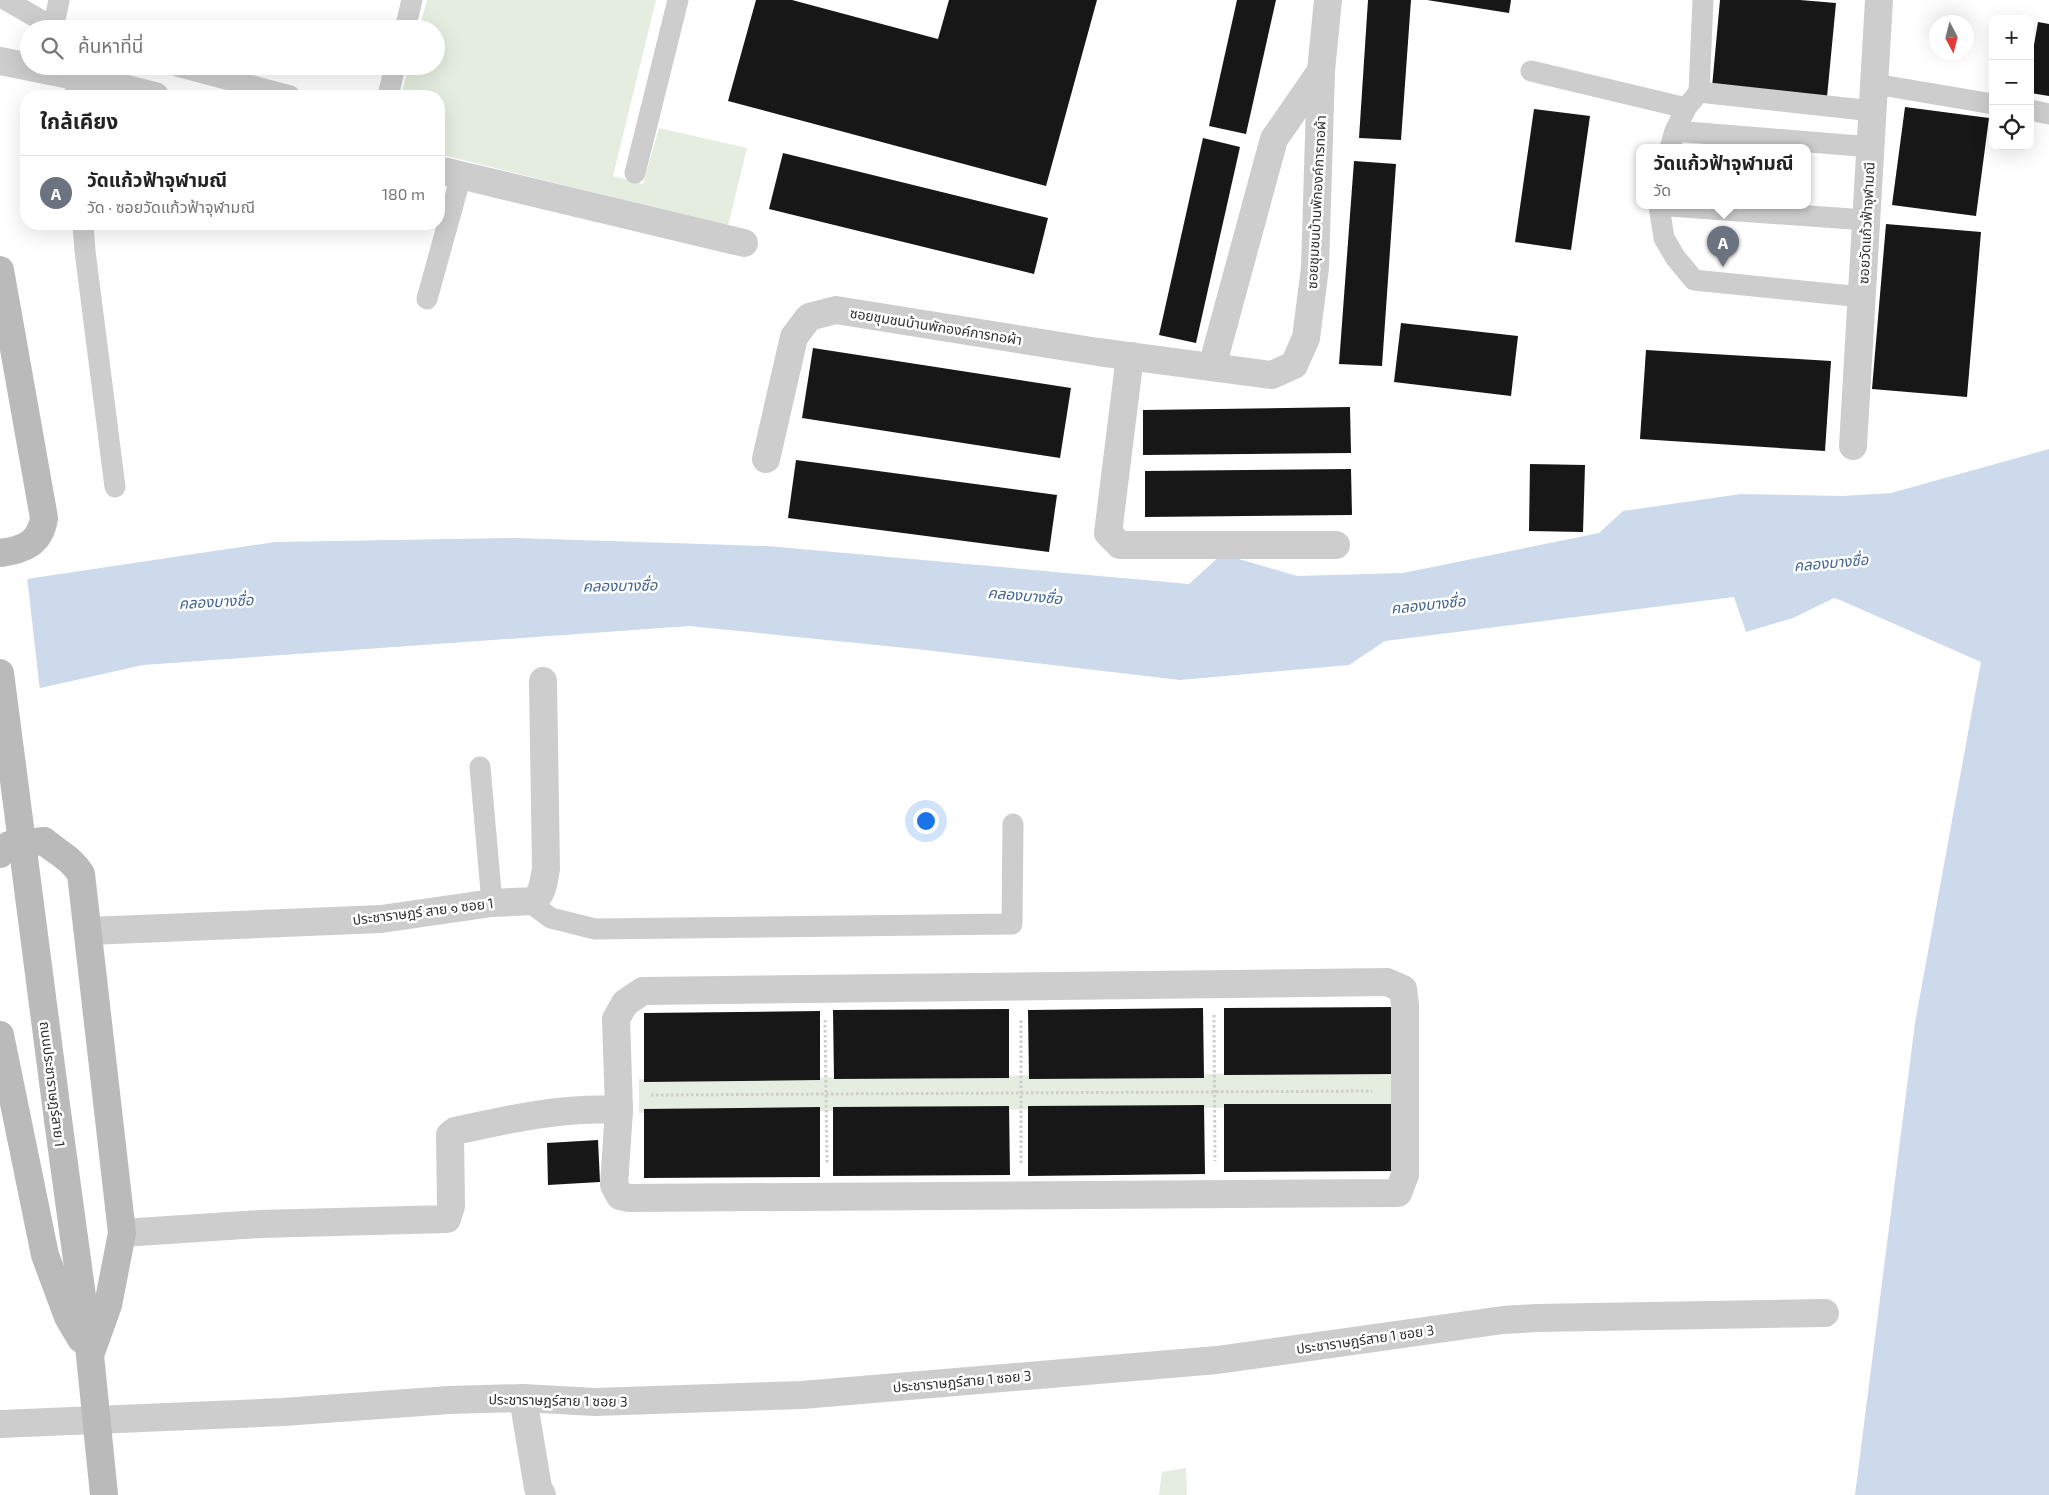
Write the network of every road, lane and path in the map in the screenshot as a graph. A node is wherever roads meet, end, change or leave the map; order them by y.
1 (6, 0) edge
2 (59, 0) edge
3 (412, 0) edge
4 (678, 0) edge
5 (1328, 0) edge
6 (1703, 0) edge
7 (1880, 0) edge
8 (40, 20) edge
9 (55, 20) edge
10 (407, 20) edge
11 (0, 61) edge
12 (20, 64) edge
13 (1321, 71) junction
14 (1531, 71) dead end
15 (59, 75) edge
16 (211, 75) edge
17 (393, 75) edge
18 (1875, 84) junction
19 (76, 86) edge
20 (108, 90) edge
21 (267, 90) edge
22 (389, 90) edge
23 (1692, 100) junction
24 (1989, 103) edge
25 (1873, 111) junction
26 (2034, 111) edge
27 (2049, 114) edge
28 (1672, 140) edge
29 (1786, 144) edge
30 (1811, 145) edge
31 (1871, 147) junction
32 (450, 173) edge
33 (635, 173) dead end
34 (445, 201) edge
35 (1659, 209) edge
36 (1712, 209) edge
37 (1866, 220) junction
38 (83, 230) edge
39 (440, 230) edge
40 (744, 243) dead end
41 (0, 270) edge
42 (1862, 297) junction
43 (427, 300) dead end
44 (1130, 356) junction
45 (1212, 367) junction
46 (1853, 446) dead end
47 (766, 459) dead end
48 (115, 487) dead end
49 (1336, 545) dead end
50 (0, 553) edge
51 (0, 673) edge
52 (543, 681) dead end
53 (480, 767) dead end
54 (1013, 824) dead end
55 (0, 854) edge
56 (529, 902) junction
57 (492, 903) junction
58 (89, 931) junction
59 (1213, 984) junction
60 (1021, 986) junction
61 (824, 989) junction
62 (0, 1035) edge
63 (1405, 1090) junction
64 (1215, 1092) junction
65 (1021, 1093) junction
66 (826, 1094) junction
67 (619, 1103) junction
68 (1216, 1194) junction
69 (1021, 1196) junction
70 (828, 1197) junction
71 (122, 1233) junction
72 (1825, 1312) dead end
73 (90, 1355) junction
74 (523, 1398) junction
75 (97, 1419) junction
76 (0, 1424) edge
77 (104, 1495) edge
78 (542, 1495) edge

1 - 8 lane
2 - 9 lane
3 - 10 lane
4 - 33 lane
5 - 13 street, ซอยชุมชนบ้านพักองค์การทอผ้า
6 - 23 lane
7 - 18 street, ซอยวัดแก้วฟ้าจุฬามณี
11 - 12 street
13 - 45 street, ซอยชุมชนบ้านพักองค์การทอผ้า
13 - 45 street, ซอยชุมชนบ้านพักองค์การทอผ้า
14 - 23 lane
15 - 19 street
16 - 21 lane
17 - 22 lane
18 - 24 lane
18 - 25 street, ซอยวัดแก้วฟ้าจุฬามณี
19 - 20 street
23 - 25 lane
23 - 28 lane
25 - 31 street, ซอยวัดแก้วฟ้าจุฬามณี
26 - 27 lane
28 - 29 lane
30 - 31 lane
31 - 37 street, ซอยวัดแก้วฟ้าจุฬามณี
32 - 34 lane
32 - 40 street
35 - 42 lane
36 - 37 lane
37 - 42 street, ซอยวัดแก้วฟ้าจุฬามณี
38 - 48 lane
39 - 43 lane
41 - 50 main road
42 - 46 street, ซอยวัดแก้วฟ้าจุฬามณี
44 - 45 street, ซอยชุมชนบ้านพักองค์การทอผ้า
44 - 47 street, ซอยชุมชนบ้านพักองค์การทอผ้า
44 - 49 street
51 - 73 main road, ถนนประชาราษฎร์สาย 1, bridge
52 - 56 street
53 - 57 lane
54 - 56 lane
55 - 58 main road
56 - 57 street, ประชาราษฎร์ สาย ๑ ซอย 1
57 - 58 street, ประชาราษฎร์ สาย ๑ ซอย 1
58 - 71 main road
59 - 60 street
59 - 63 street
59 - 64 path
60 - 61 street
60 - 65 path
61 - 66 path
61 - 67 street
62 - 73 main road
63 - 64 path
63 - 68 street
64 - 65 path
64 - 68 path
65 - 66 path
65 - 69 path
66 - 67 path
66 - 70 path
67 - 70 street
67 - 71 street
68 - 69 street
69 - 70 street
71 - 73 main road
72 - 74 street, ประชาราษฎร์สาย 1 ซอย 3
73 - 75 main road, ถนนประชาราษฎร์สาย 1
74 - 75 street, ประชาราษฎร์สาย 1 ซอย 3
74 - 78 street
75 - 76 street, ประชาราษฎร์สาย 1 ซอย 3
75 - 77 main road, ถนนประชาราษฎร์สาย 1

